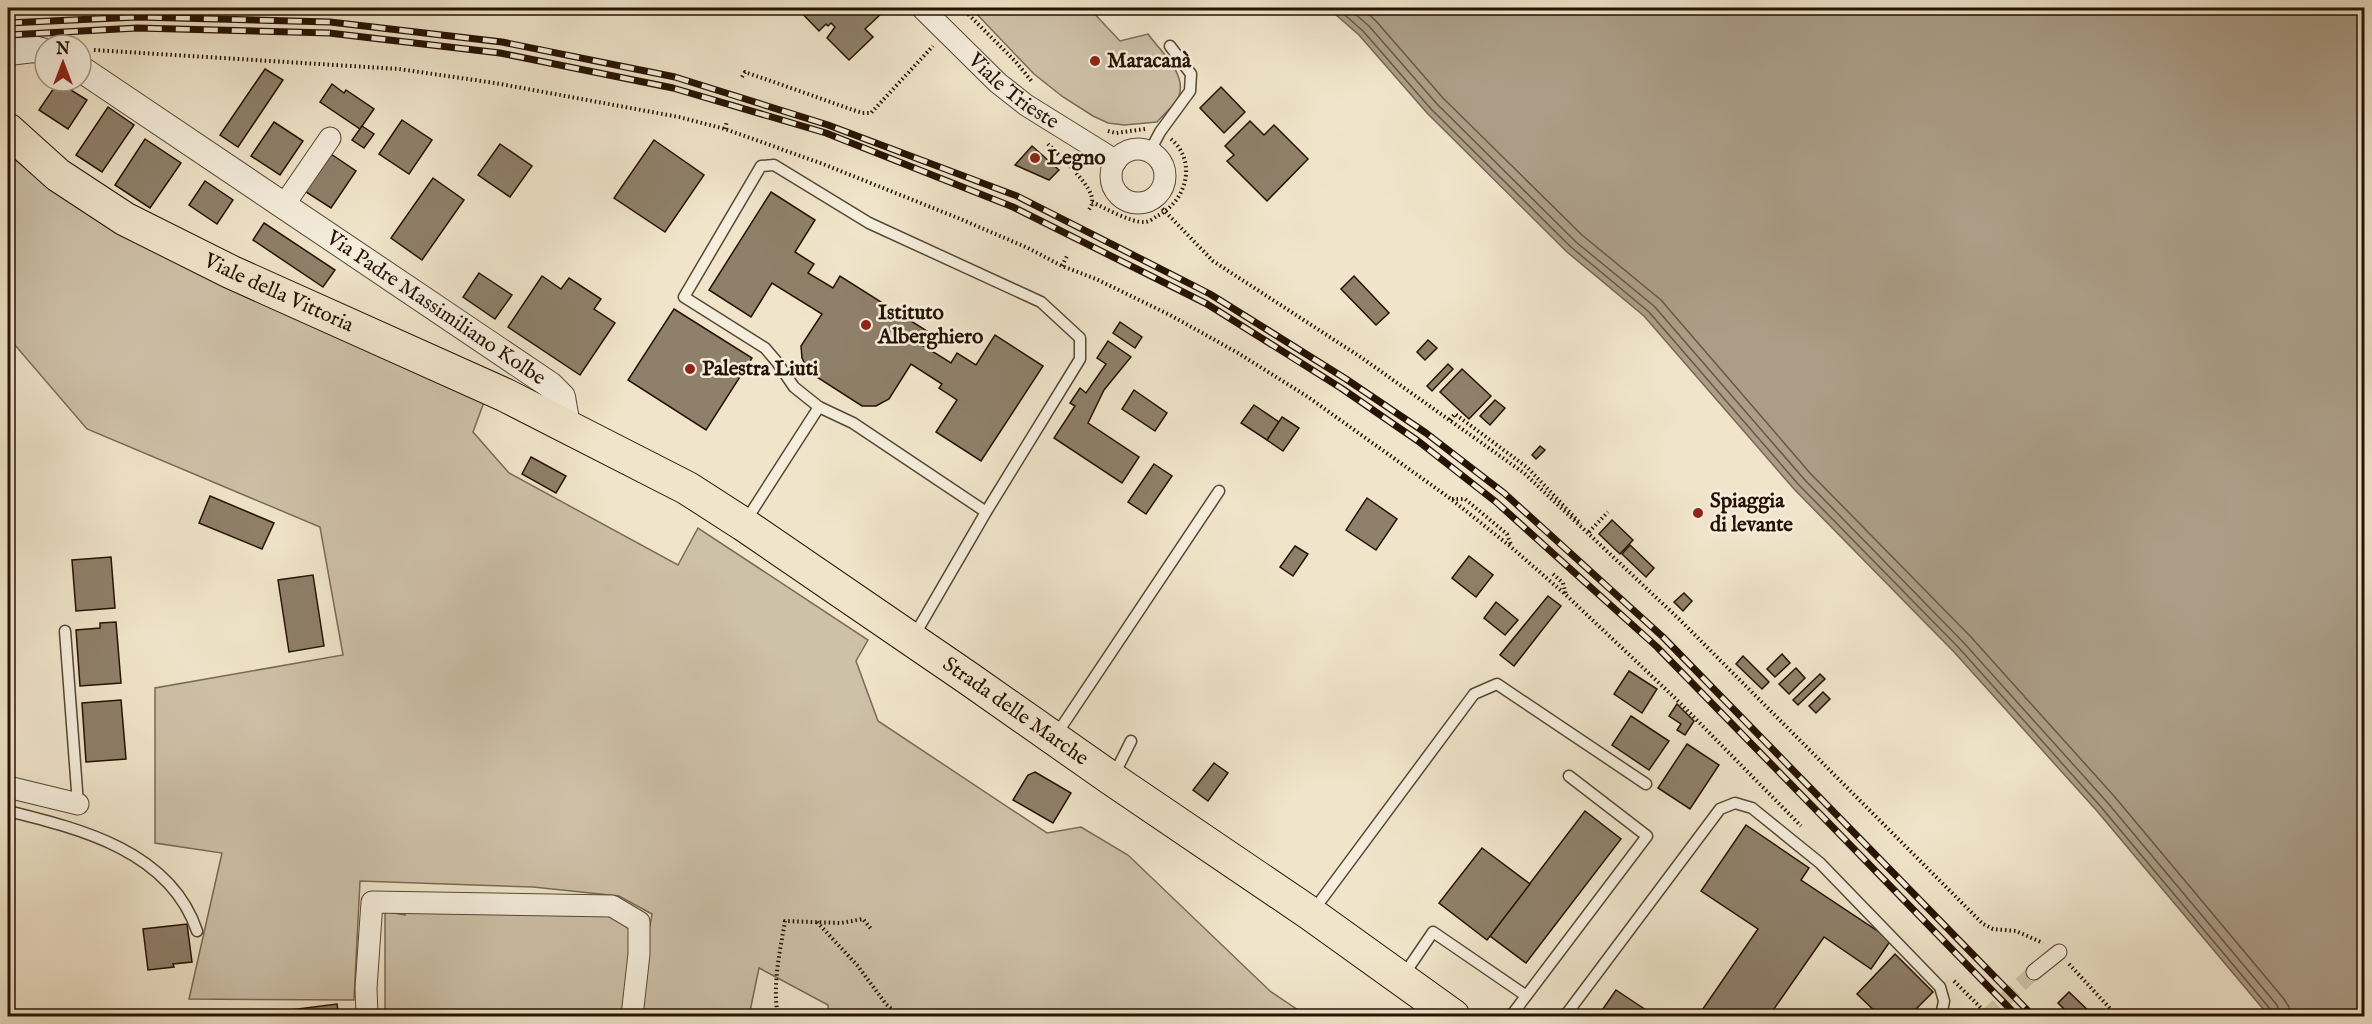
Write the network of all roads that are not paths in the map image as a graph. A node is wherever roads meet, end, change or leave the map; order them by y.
1 (922, 8) edge
2 (1170, 46) dead end
3 (33, 49) edge
4 (8, 52) edge
5 (93, 66) edge
6 (8, 130) edge
7 (330, 138) dead end
8 (1150, 151) junction
9 (1116, 161) junction
10 (284, 206) junction
11 (819, 408) junction
12 (567, 426) junction
13 (1219, 491) dead end
14 (986, 512) junction
15 (743, 524) junction
16 (65, 631) dead end
17 (912, 640) junction
18 (1054, 737) junction
19 (1131, 741) dead end
20 (1569, 776) dead end
21 (1112, 779) junction
22 (1646, 784) dead end
23 (8, 787) edge
24 (78, 804) joint
25 (8, 811) edge
26 (1311, 914) junction
27 (197, 931) dead end
28 (2059, 952) road end
29 (2034, 972) tunnel mouth
30 (1400, 980) junction
31 (1525, 995) junction
32 (367, 1017) edge
33 (632, 1017) edge
34 (1453, 1017) edge
35 (1510, 1017) edge
36 (1565, 1017) edge
37 (1941, 1017) edge

1 - 9 street, Viale Trieste
2 - 8 lane
3 - 4 street
5 - 10 street, Via Padre Massimiliano Kolbe
6 - 12 main road, Viale della Vittoria
7 - 10 street
8 - 9 street
8 - 9 street
10 - 12 street, Via Padre Massimiliano Kolbe
11 - 14 lane
11 - 14 lane
11 - 15 lane
12 - 15 main road, Strada delle Marche
13 - 18 lane
14 - 17 lane
15 - 17 main road, Strada delle Marche
16 - 24 lane
17 - 18 main road, Strada delle Marche
18 - 21 main road, Strada delle Marche
19 - 21 lane
20 - 31 lane
21 - 26 main road, Strada delle Marche
22 - 26 lane
23 - 24 street
25 - 27 lane
26 - 30 main road, Strada delle Marche
28 - 29 street
30 - 31 lane
30 - 34 main road, Strada delle Marche
31 - 35 lane
32 - 33 street
36 - 37 lane

